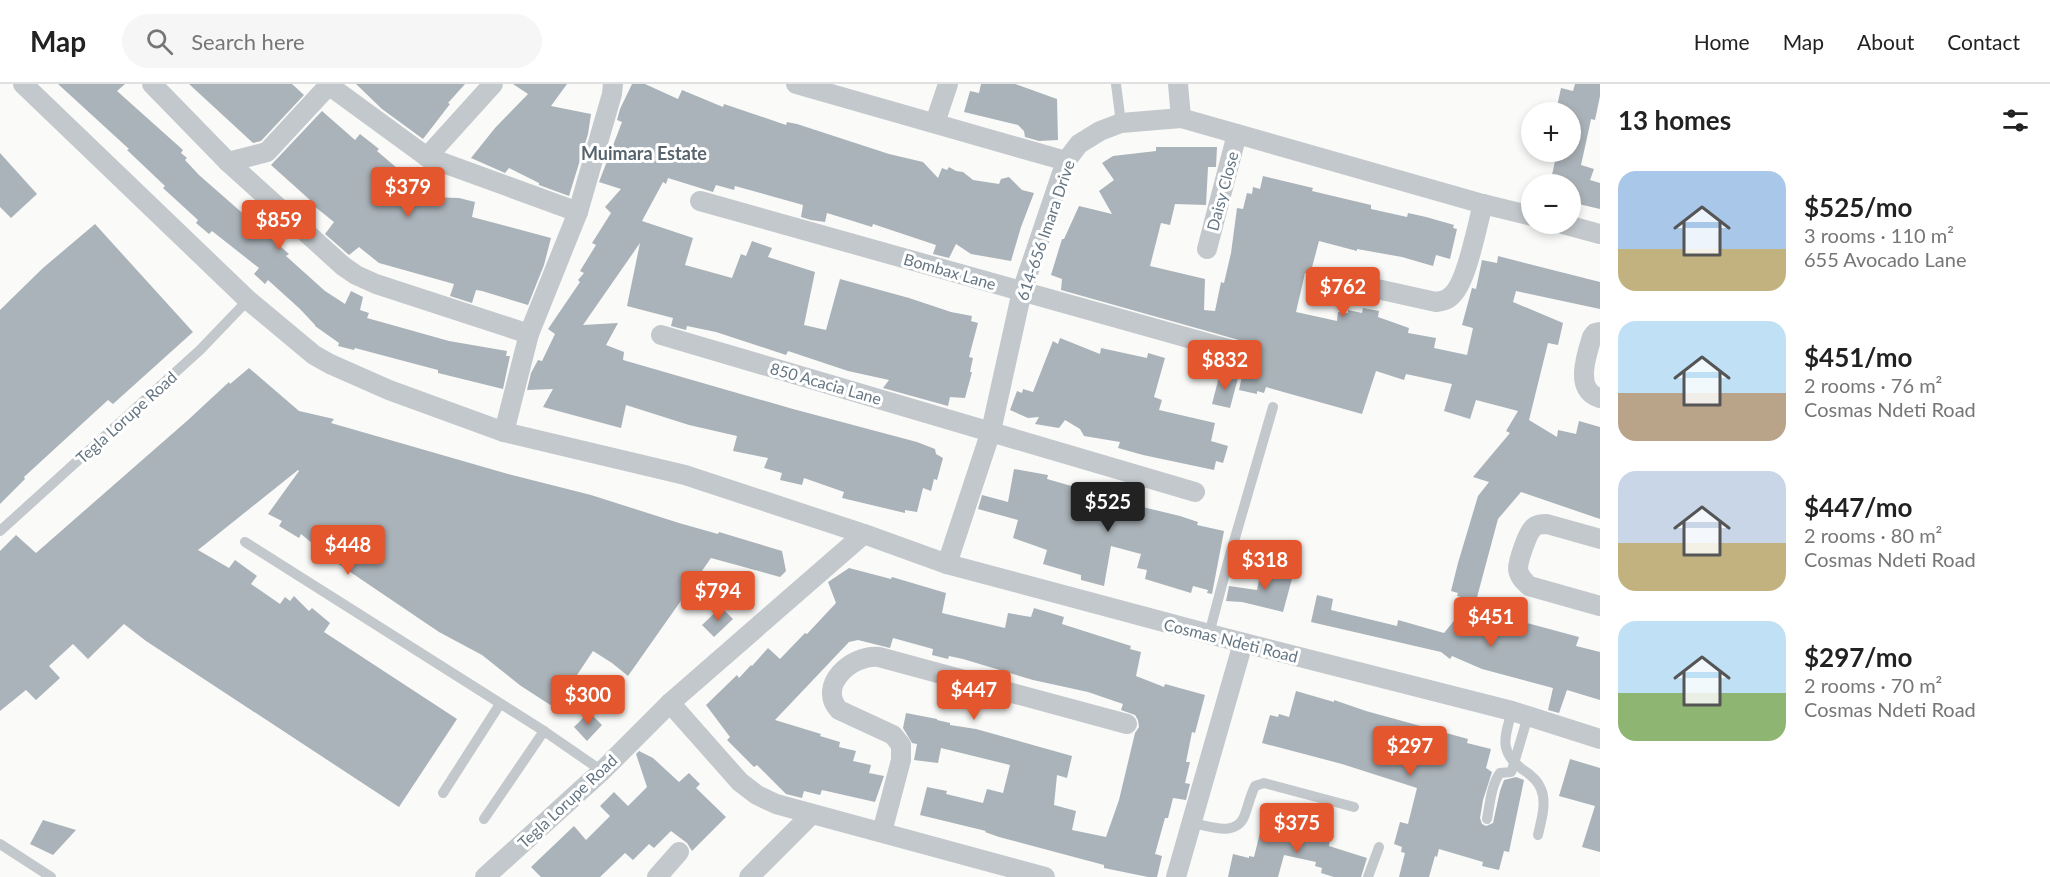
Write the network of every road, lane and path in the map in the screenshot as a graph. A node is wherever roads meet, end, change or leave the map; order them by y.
1 (22, 84) edge
2 (152, 84) edge
3 (494, 84) edge
4 (613, 84) edge
5 (796, 84) edge
6 (948, 84) edge
7 (1116, 84) edge
8 (1178, 84) edge
9 (328, 85) edge
10 (1181, 118) junction
11 (935, 123) junction
12 (1121, 123) junction
13 (1237, 134) junction
14 (427, 157) junction
15 (1066, 160) junction
16 (228, 162) junction
17 (700, 201) dead end
18 (1483, 204) junction
19 (578, 212) junction
20 (1521, 213) edge
21 (1581, 229) edge
22 (1600, 234) edge
23 (1207, 249) dead end
24 (1341, 281) dead end
25 (1022, 291) junction
26 (248, 300) junction
27 (1600, 332) edge
28 (529, 334) junction
29 (661, 335) dead end
30 (1235, 351) dead end
31 (1600, 398) edge
32 (1273, 406) dead end
33 (990, 431) junction
34 (504, 432) junction
35 (1195, 492) dead end
36 (0, 531) edge
37 (864, 534) junction
38 (1600, 539) edge
39 (245, 542) dead end
40 (947, 564) junction
41 (1600, 606) edge
42 (1209, 634) junction
43 (1243, 643) junction
44 (670, 703) junction
45 (500, 704) junction
46 (1520, 714) junction
47 (1127, 724) dead end
48 (544, 731) junction
49 (1600, 739) edge
50 (1515, 762) junction
51 (602, 771) junction
52 (442, 793) dead end
53 (1354, 807) dead end
54 (812, 814) junction
55 (484, 819) dead end
56 (1487, 819) dead end
57 (1192, 823) junction
58 (882, 832) junction
59 (1538, 835) dead end
60 (0, 844) edge
61 (1379, 847) dead end
62 (679, 852) dead end
63 (492, 875) edge
64 (51, 877) edge
65 (657, 877) edge
66 (749, 877) edge
67 (1045, 877) edge
68 (1176, 877) edge
69 (1368, 877) edge

1 - 26 street, Cosmas Ndeti Road
2 - 16 street
3 - 14 street
4 - 19 street
5 - 11 street
6 - 11 street
7 - 12 lane
8 - 10 street
9 - 14 street
9 - 16 street
10 - 12 street, 614-656 Imara Drive
10 - 13 street, 614-656 Imara Drive
11 - 15 street
12 - 15 street, 614-656 Imara Drive
13 - 18 street, 614-656 Imara Drive
13 - 23 street, Daisy Close
14 - 19 street
15 - 25 street, 614-656 Imara Drive
16 - 28 street
17 - 25 street, Bombax Lane
18 - 20 street, 614-656 Imara Drive
18 - 24 street
19 - 28 street
21 - 22 street
25 - 30 street, Bombax Lane
25 - 33 street, 614-656 Imara Drive
26 - 34 street, Cosmas Ndeti Road
26 - 36 lane, Tegla Lorupe Road
27 - 31 street
28 - 34 street
29 - 33 street, 850 Acacia Lane
32 - 42 lane
33 - 35 street, 850 Acacia Lane
33 - 40 street, 614-656 Imara Drive
34 - 37 street, Cosmas Ndeti Road
37 - 40 street, Cosmas Ndeti Road
37 - 44 street, Tegla Lorupe Road
38 - 41 street
39 - 45 lane
40 - 42 street, Cosmas Ndeti Road
42 - 43 street, Cosmas Ndeti Road
43 - 46 street, Cosmas Ndeti Road
43 - 57 street
44 - 51 street, Tegla Lorupe Road
44 - 54 street
45 - 48 lane
45 - 52 lane
46 - 49 street, Cosmas Ndeti Road
46 - 50 lane
46 - 50 lane
47 - 58 street
48 - 51 lane
48 - 55 lane
50 - 56 lane
50 - 59 lane
51 - 63 street, Tegla Lorupe Road
53 - 57 lane
54 - 58 street
54 - 66 street
57 - 68 street
58 - 67 street
60 - 64 lane
61 - 69 lane
62 - 65 street

